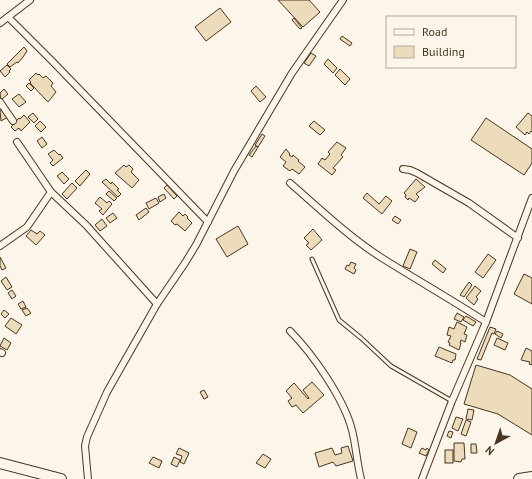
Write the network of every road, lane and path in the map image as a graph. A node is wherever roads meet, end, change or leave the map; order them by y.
1 (30, 0) edge
2 (343, 0) edge
3 (8, 18) junction
4 (0, 23) edge
5 (0, 102) edge
6 (13, 121) dead end
7 (17, 142) dead end
8 (403, 169) dead end
9 (290, 183) dead end
10 (51, 192) junction
11 (532, 198) edge
12 (208, 222) junction
13 (518, 238) junction
14 (0, 246) edge
15 (312, 259) dead end
16 (157, 304) junction
17 (486, 322) junction
18 (290, 331) dead end
19 (452, 401) junction
20 (0, 463) edge
21 (532, 477) edge
22 (61, 479) edge
23 (88, 479) edge
24 (361, 479) edge
25 (422, 479) edge
26 (519, 479) edge

1 - 3 street
2 - 12 street
3 - 4 street
3 - 12 street
5 - 6 street
7 - 10 street
8 - 13 street
9 - 17 street
10 - 14 street
10 - 16 street
11 - 13 street
12 - 16 street
13 - 17 street
15 - 19 lane
16 - 23 street
17 - 19 street
18 - 24 street
19 - 25 street
20 - 22 highway
21 - 26 highway

